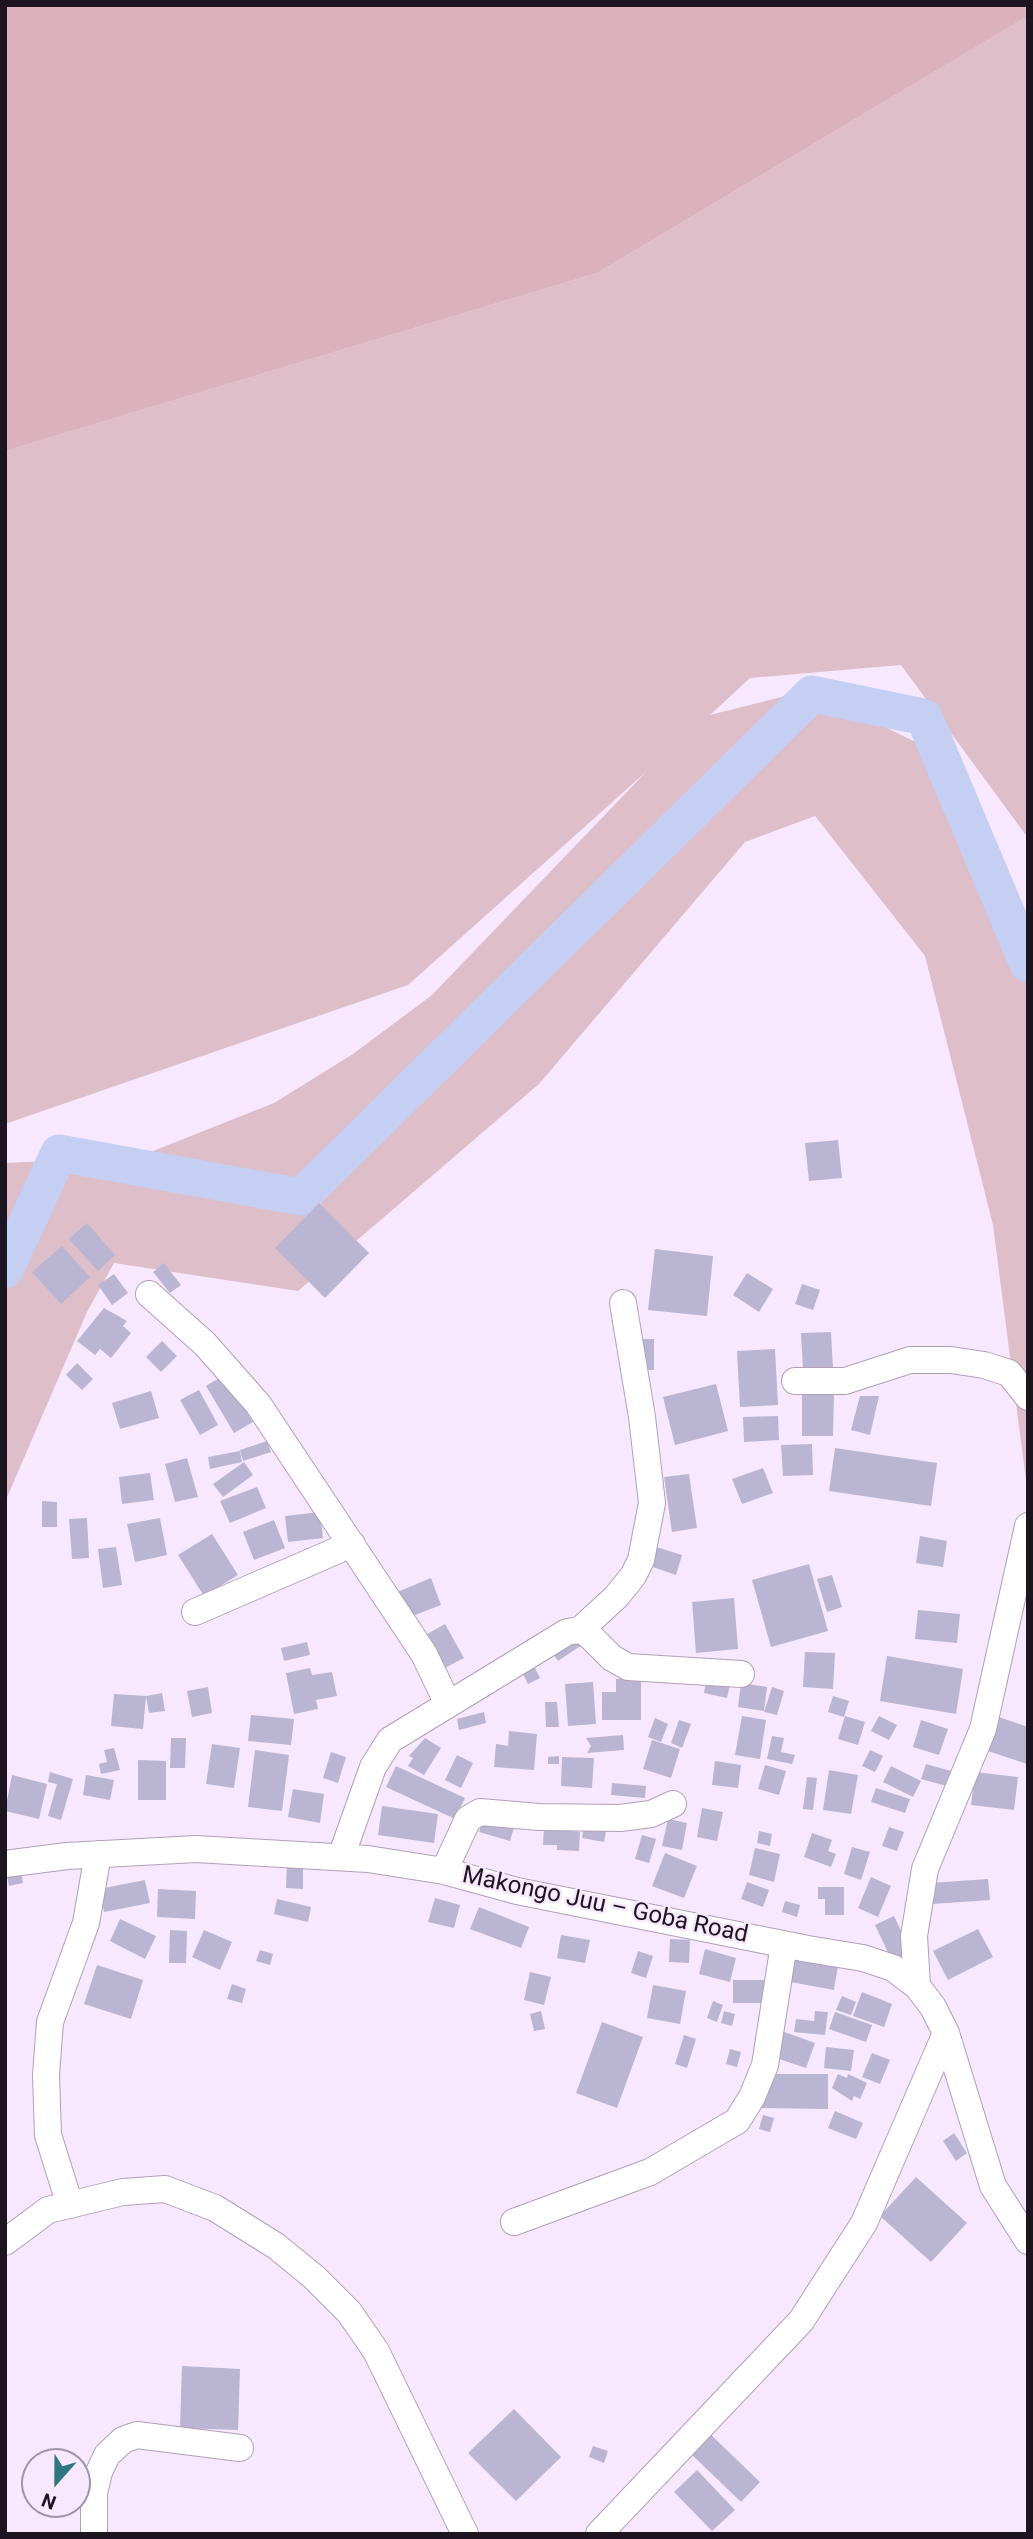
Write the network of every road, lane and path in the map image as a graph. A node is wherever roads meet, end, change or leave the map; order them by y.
1 (149, 1293) dead end
2 (622, 1303) dead end
3 (795, 1381) dead end
4 (1028, 1397) edge
5 (1028, 1525) edge
6 (352, 1544) junction
7 (195, 1612) dead end
8 (580, 1630) junction
9 (741, 1674) dead end
10 (448, 1704) junction
11 (673, 1804) dead end
12 (98, 1854) junction
13 (341, 1857) junction
14 (5, 1864) edge
15 (444, 1871) junction
16 (785, 1944) junction
17 (917, 1986) junction
18 (946, 2033) junction
19 (70, 2205) junction
20 (514, 2222) dead end
21 (1028, 2241) edge
22 (5, 2242) edge
23 (240, 2448) dead end
24 (94, 2534) edge
25 (465, 2534) edge
26 (599, 2534) edge

1 - 6 street
2 - 8 street
3 - 4 street
5 - 17 street
6 - 7 street
6 - 10 street
8 - 9 street
8 - 10 street
10 - 13 street
11 - 15 street
12 - 13 street, Makongo Juu – Goba Road
12 - 14 street, Makongo Juu – Goba Road
12 - 19 street
13 - 15 street, Makongo Juu – Goba Road
15 - 16 street, Makongo Juu – Goba Road
16 - 17 street, Makongo Juu – Goba Road
16 - 20 street
17 - 18 street, Makongo Juu – Goba Road
18 - 21 street, Makongo Juu – Goba Road
18 - 26 street
19 - 22 street
19 - 25 street
23 - 24 street

